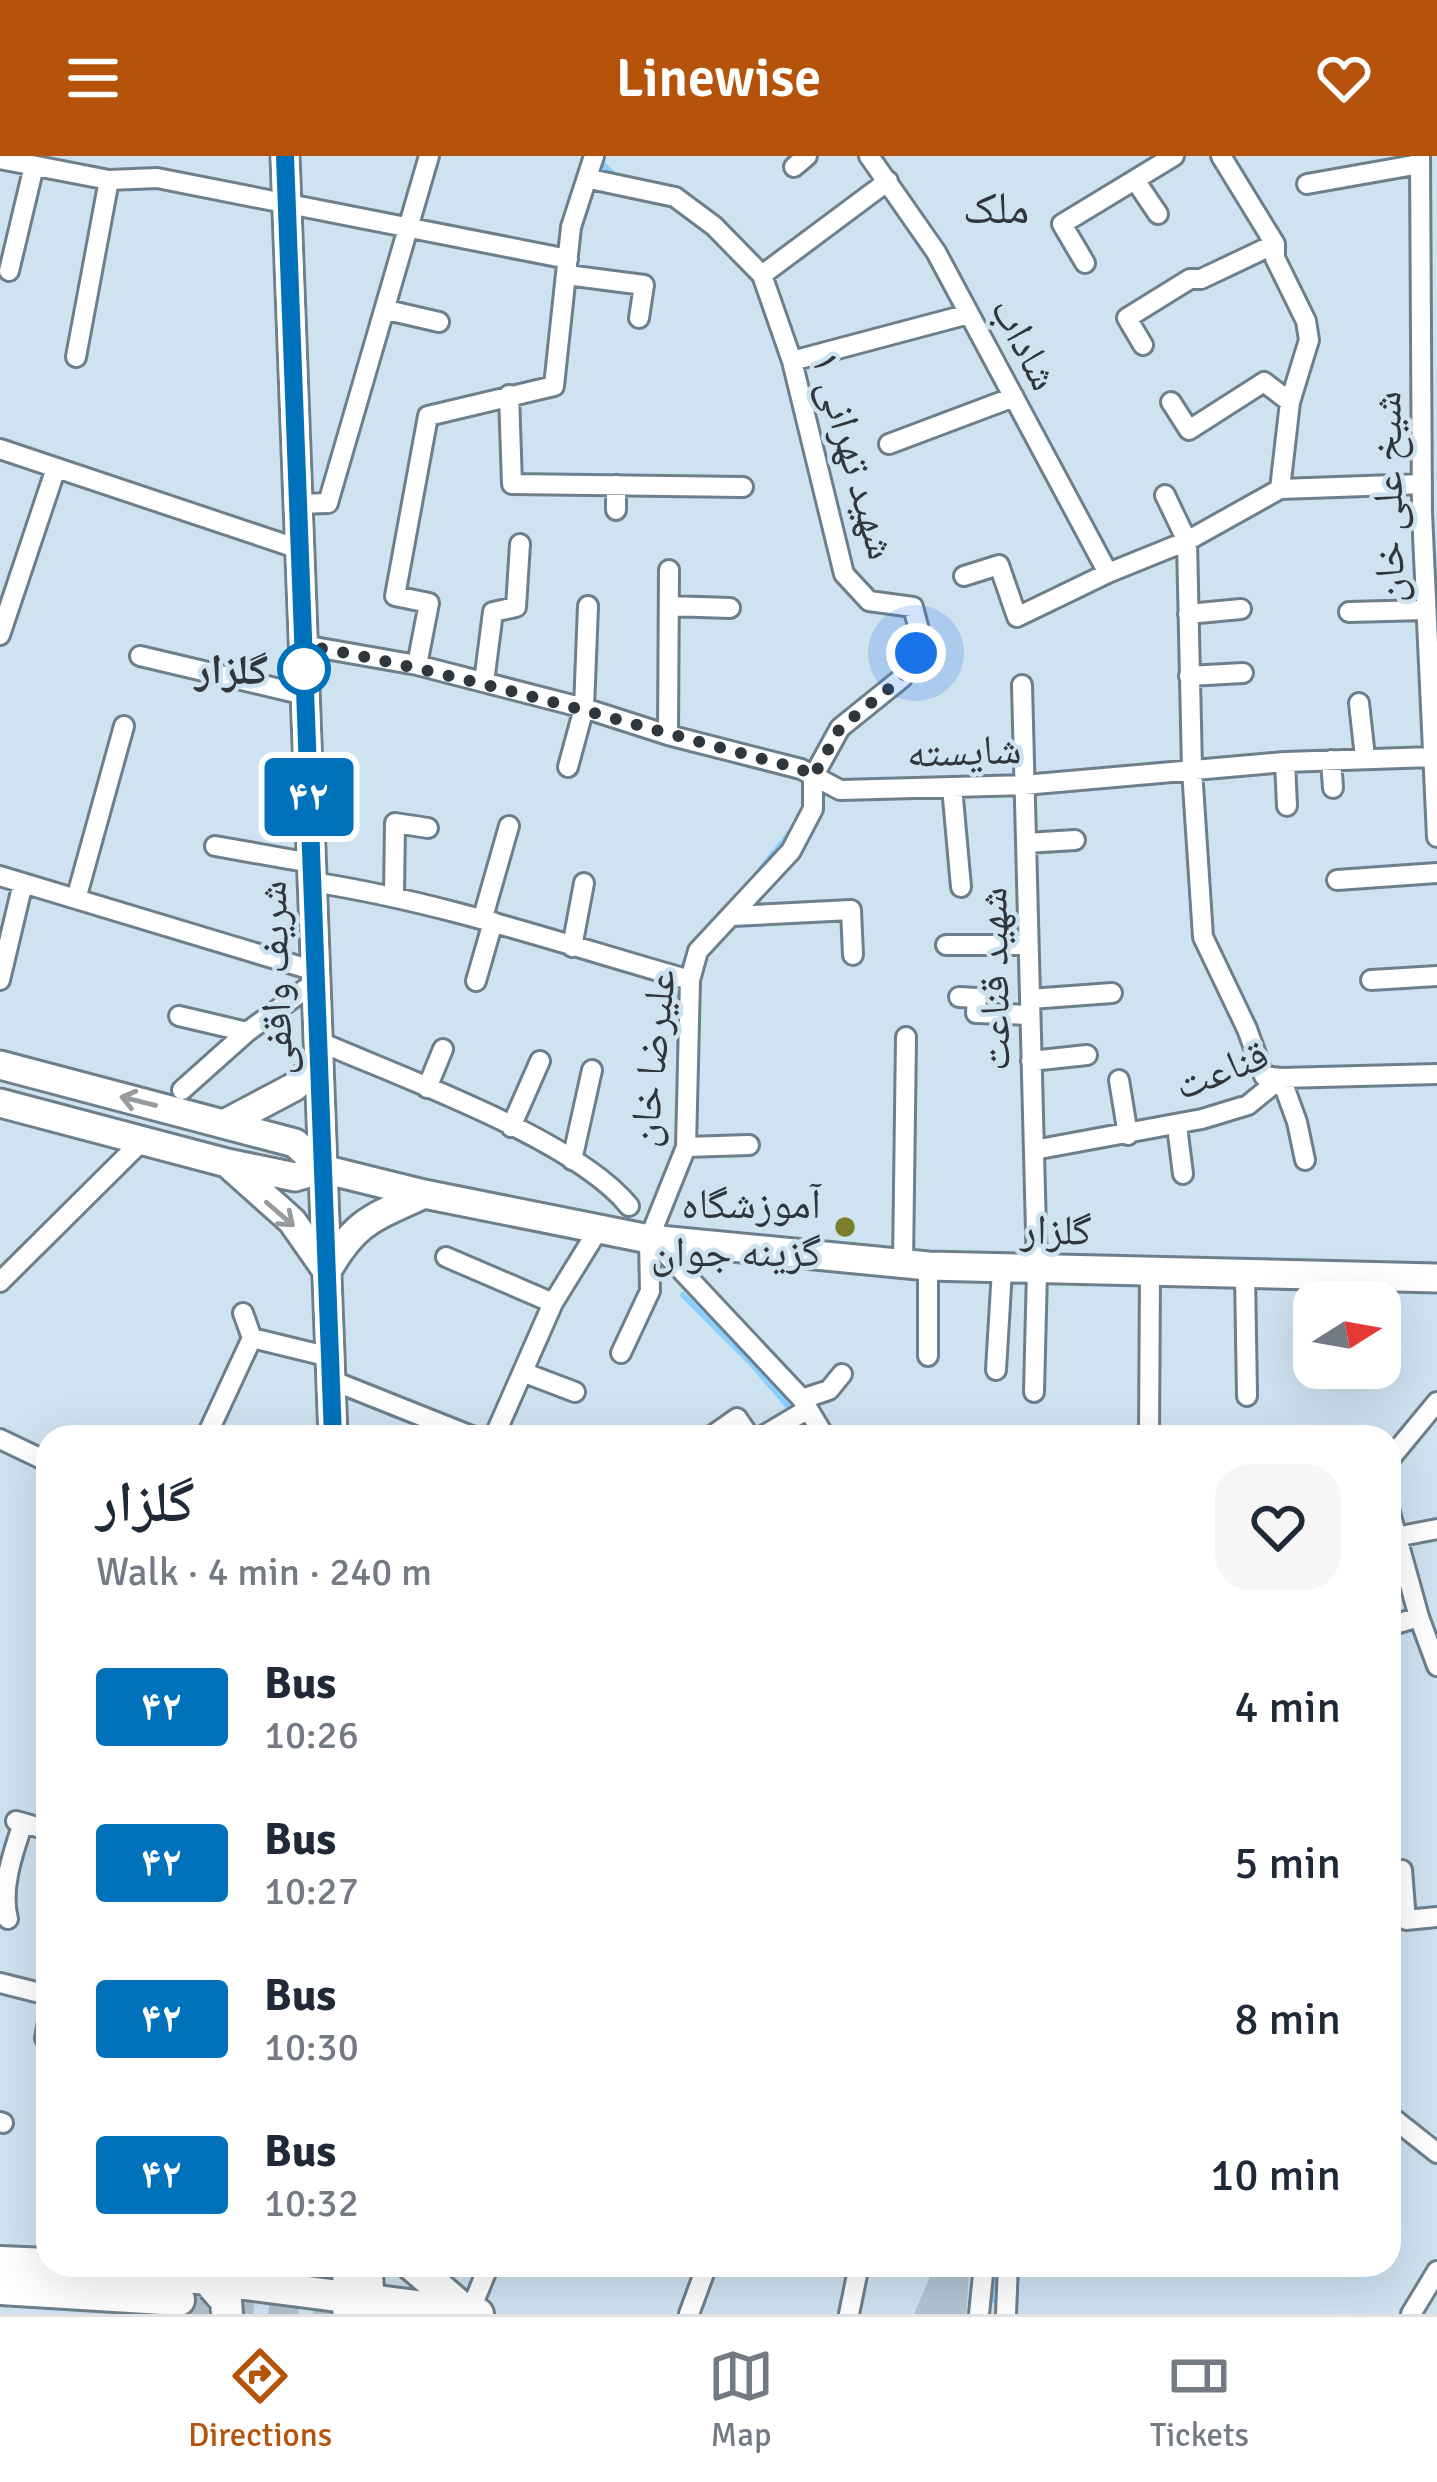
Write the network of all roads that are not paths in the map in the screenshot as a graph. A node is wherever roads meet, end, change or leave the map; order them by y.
1 (165, 156) edge
2 (285, 156) edge
3 (429, 156) edge
4 (594, 156) edge
5 (898, 156) edge
6 (1174, 156) edge
7 (1221, 156) edge
8 (1329, 158) edge
9 (0, 159) edge
10 (58, 163) edge
11 (1424, 165) edge
12 (34, 166) junction
13 (878, 169) edge
14 (157, 178) junction
15 (590, 179) junction
16 (1335, 179) junction
17 (109, 180) junction
18 (1135, 180) junction
19 (1306, 184) dead end
20 (287, 202) junction
21 (1158, 214) dead end
22 (407, 228) junction
23 (1275, 244) junction
24 (1085, 263) dead end
25 (567, 267) junction
26 (9, 271) dead end
27 (762, 275) junction
28 (387, 310) junction
29 (969, 314) junction
30 (1429, 316) edge
31 (639, 318) dead end
32 (440, 322) dead end
33 (1143, 345) dead end
34 (76, 357) dead end
35 (792, 361) junction
36 (509, 395) junction
37 (1014, 397) junction
38 (1171, 402) dead end
39 (1290, 402) junction
40 (889, 443) dead end
41 (0, 449) edge
42 (56, 468) junction
43 (1422, 484) junction
44 (616, 485) junction
45 (743, 487) dead end
46 (1280, 489) junction
47 (1165, 495) dead end
48 (298, 504) junction
49 (616, 511) dead end
50 (1430, 513) edge
51 (1187, 541) junction
52 (520, 544) dead end
53 (299, 549) junction
54 (669, 570) dead end
55 (1108, 573) junction
56 (964, 576) dead end
57 (588, 606) dead end
58 (669, 606) junction
59 (730, 608) dead end
60 (1241, 609) dead end
61 (1349, 612) dead end
62 (1188, 614) junction
63 (1429, 619) edge
64 (0, 635) edge
65 (303, 645) junction
66 (140, 656) dead end
67 (417, 665) junction
68 (1244, 673) dead end
69 (1189, 676) junction
70 (484, 682) junction
71 (1022, 685) dead end
72 (305, 695) junction
73 (1359, 703) dead end
74 (584, 708) junction
75 (124, 726) dead end
76 (1434, 726) edge
77 (668, 735) junction
78 (1365, 757) junction
79 (1432, 757) junction
80 (1331, 760) junction
81 (1285, 762) junction
82 (568, 767) dead end
83 (1192, 770) junction
84 (813, 777) junction
85 (1024, 785) junction
86 (952, 787) junction
87 (1333, 788) dead end
88 (1287, 806) dead end
89 (509, 826) dead end
90 (428, 828) dead end
91 (1437, 836) edge
92 (1075, 840) dead end
93 (1026, 843) junction
94 (215, 847) dead end
95 (312, 873) junction
96 (1437, 873) edge
97 (0, 876) edge
98 (1337, 880) dead end
99 (23, 883) junction
100 (584, 883) dead end
101 (961, 887) dead end
102 (394, 895) junction
103 (76, 899) junction
104 (732, 916) junction
105 (488, 919) junction
106 (946, 945) dead end
107 (1028, 945) junction
108 (572, 947) junction
109 (853, 955) dead end
110 (315, 976) junction
111 (1437, 976) edge
112 (0, 980) edge
113 (690, 980) junction
114 (1371, 980) dead end
115 (476, 981) dead end
116 (1112, 992) dead end
117 (959, 997) dead end
118 (1030, 1007) junction
119 (179, 1016) dead end
120 (247, 1032) junction
121 (906, 1037) dead end
122 (443, 1048) dead end
123 (318, 1052) junction
124 (1087, 1054) dead end
125 (540, 1060) dead end
126 (1031, 1061) junction
127 (0, 1065) edge
128 (592, 1070) dead end
129 (1437, 1074) edge
130 (1281, 1078) junction
131 (1119, 1080) dead end
132 (427, 1088) junction
133 (182, 1090) dead end
134 (0, 1103) edge
135 (224, 1124) junction
136 (511, 1126) junction
137 (1177, 1126) junction
138 (1128, 1135) junction
139 (141, 1142) junction
140 (748, 1144) dead end
141 (686, 1147) junction
142 (1034, 1150) junction
143 (572, 1160) junction
144 (1304, 1160) dead end
145 (226, 1163) junction
146 (323, 1169) junction
147 (1183, 1174) dead end
148 (424, 1194) junction
149 (629, 1206) dead end
150 (598, 1230) junction
151 (651, 1239) junction
152 (446, 1256) dead end
153 (915, 1265) junction
154 (327, 1270) junction
155 (1002, 1270) junction
156 (1036, 1270) junction
157 (1150, 1274) junction
158 (1245, 1274) junction
159 (1437, 1278) edge
160 (0, 1282) edge
161 (553, 1303) junction
162 (243, 1313) dead end
163 (252, 1338) junction
164 (621, 1353) dead end
165 (928, 1356) dead end
166 (330, 1368) junction
167 (996, 1370) dead end
168 (525, 1373) junction
169 (842, 1374) dead end
170 (575, 1392) dead end
171 (1034, 1392) dead end
172 (1247, 1396) dead end
173 (1437, 1402) edge
174 (805, 1404) junction
175 (212, 1425) edge
176 (332, 1425) edge
177 (449, 1425) edge
178 (500, 1425) edge
179 (778, 1425) edge
180 (818, 1425) edge
181 (1149, 1425) edge
182 (0, 1439) edge
183 (1401, 1446) edge
184 (36, 1456) edge
185 (1437, 1529) edge
186 (1401, 1536) edge
187 (1401, 1554) edge
188 (1419, 1617) junction
189 (1401, 1622) edge
190 (1437, 1666) edge
191 (36, 1827) edge
192 (1402, 1870) dead end
193 (2, 1882) edge
194 (1437, 1917) edge
195 (8, 1919) dead end
196 (0, 1983) edge
197 (36, 1992) edge
198 (1401, 2124) edge
199 (1437, 2153) edge
200 (0, 2262) edge
201 (36, 2263) edge
202 (1437, 2271) edge
203 (195, 2277) edge
204 (214, 2277) edge
205 (427, 2277) edge
206 (486, 2277) edge
207 (703, 2277) edge
208 (856, 2277) edge
209 (983, 2277) edge
210 (1008, 2277) edge
211 (208, 2280) junction
212 (0, 2289) edge
213 (357, 2297) edge
214 (178, 2300) tunnel mouth
215 (0, 2310) edge
216 (89, 2314) edge
217 (227, 2314) edge
218 (474, 2314) edge
219 (689, 2314) edge
220 (848, 2314) edge
221 (979, 2314) edge
222 (1006, 2314) edge
223 (1411, 2314) edge

1 - 14 street
2 - 20 main road, شریف واقفی
3 - 22 street
4 - 15 street
5 - 13 street
6 - 18 street
7 - 23 street
8 - 16 street
9 - 12 street
10 - 12 street
10 - 17 street
11 - 16 street
11 - 30 street, شیخ علی خان
12 - 26 street
13 - 27 street
13 - 29 street, شاداب
14 - 17 street
14 - 20 street
15 - 25 street
15 - 27 street, شهید تهرانی ۱
16 - 19 street
17 - 34 street
18 - 21 street
18 - 24 street
20 - 22 street
20 - 48 main road, شریف واقفی
22 - 25 street
22 - 28 street
23 - 33 street
23 - 39 street
25 - 31 street
25 - 36 street
27 - 35 street, شهید تهرانی ۱
28 - 32 street
28 - 48 street
29 - 35 street
29 - 37 street, شاداب
30 - 43 street, شیخ علی خان
35 - 84 street, شهید تهرانی ۱
36 - 44 street
36 - 67 street
37 - 40 street
37 - 55 street, شاداب
38 - 39 street
39 - 46 street
41 - 42 street
42 - 53 street
42 - 64 street
43 - 46 street
43 - 50 street, شیخ علی خان
44 - 45 street
44 - 49 street
46 - 51 street
47 - 51 street
48 - 53 main road, شریف واقفی
50 - 63 street, شیخ علی خان
51 - 55 street
51 - 62 street
52 - 70 street
53 - 65 main road, شریف واقفی
54 - 58 street
55 - 56 street
57 - 74 street
58 - 59 street
58 - 77 street
60 - 62 street
61 - 63 street
62 - 69 street
63 - 76 street, شیخ علی خان
65 - 67 street, شایسته
65 - 72 main road, شریف واقفی
66 - 72 street
67 - 70 street, شایسته
68 - 69 street
69 - 83 street
70 - 74 street, شایسته
71 - 85 street, شهید قناعت
72 - 95 main road, شریف واقفی
73 - 78 street
74 - 77 street, شایسته
74 - 82 street
75 - 103 street
76 - 79 street, شیخ علی خان
77 - 84 street, شایسته
78 - 79 street, شایسته
78 - 80 street, شایسته
79 - 91 street, شیخ علی خان
80 - 81 street, شایسته
80 - 87 street
81 - 83 street, شایسته
81 - 88 street
83 - 85 street, شایسته
83 - 130 street
84 - 86 street, شایسته
84 - 104 street, علیرضا خان
85 - 86 street, شایسته
85 - 93 street, شهید قناعت
86 - 101 street
89 - 105 street
90 - 102 street
92 - 93 street
93 - 107 street, شهید قناعت
94 - 95 street
95 - 102 street
95 - 110 main road, شریف واقفی
96 - 98 street
97 - 99 street
99 - 103 street
99 - 112 street
100 - 108 street
102 - 105 street
103 - 110 street
104 - 109 street
104 - 113 street, علیرضا خان
105 - 108 street
105 - 115 street
106 - 107 street
107 - 118 street, شهید قناعت
108 - 113 street
110 - 120 street
110 - 123 main road, شریف واقفی
111 - 114 street
113 - 141 street, علیرضا خان
116 - 118 street
117 - 118 street
118 - 126 street, شهید قناعت
119 - 120 street
120 - 133 street
121 - 153 street
122 - 132 street
123 - 132 street
123 - 135 main road
123 - 146 main road, شریف واقفی
124 - 126 street
125 - 136 street
126 - 142 street, شهید قناعت
135 -> 127 main road
128 - 143 street
129 - 130 street, قناعت
130 - 137 street, قناعت
130 - 144 street
131 - 138 street
132 - 136 street
134 - 139 main road
135 - 146 main road
136 - 143 street
137 - 138 street, قناعت
137 - 147 street
138 - 142 street, قناعت
139 - 145 main road
139 - 160 street
140 - 141 street
141 - 151 street, علیرضا خان
142 - 156 street, شهید قناعت
143 - 149 street
145 - 146 main road
145 -> 154 main road
146 - 148 main road, گلزار
146 - 154 main road, شریف واقفی
148 - 150 main road, گلزار
148 - 154 main road
150 - 151 main road, گلزار
150 - 161 street
151 - 153 main road, گلزار
151 - 164 street, علیرضا خان
151 - 174 street
152 - 161 street
153 - 155 main road, گلزار
153 - 165 street
154 - 166 main road, شریف واقفی
155 - 156 main road, گلزار
155 - 167 street
156 - 157 main road, گلزار
156 - 171 street, شهید قناعت
157 - 158 main road, گلزار
157 - 181 street
158 - 159 main road, گلزار
158 - 172 street
161 - 168 street
162 - 163 street
163 - 166 street
163 - 175 street
166 - 176 main road, شریف واقفی
166 - 177 street
168 - 170 street
168 - 178 street
169 - 174 street
173 - 183 street
174 - 179 street
174 - 180 street
182 - 184 street
185 - 186 street
187 - 188 street
188 - 189 street
188 - 190 street
191 - 193 street
192 - 194 street
193 - 195 street
196 - 197 street
198 - 199 street
200 - 201 main road
202 - 223 street
203 - 211 main road
204 - 211 main road
205 - 218 main road
206 - 218 street
207 - 219 street
208 - 220 street
209 - 221 street
210 - 222 street
211 - 213 main road
211 - 217 main road
212 - 214 main road
213 - 218 main road
215 - 216 main road

